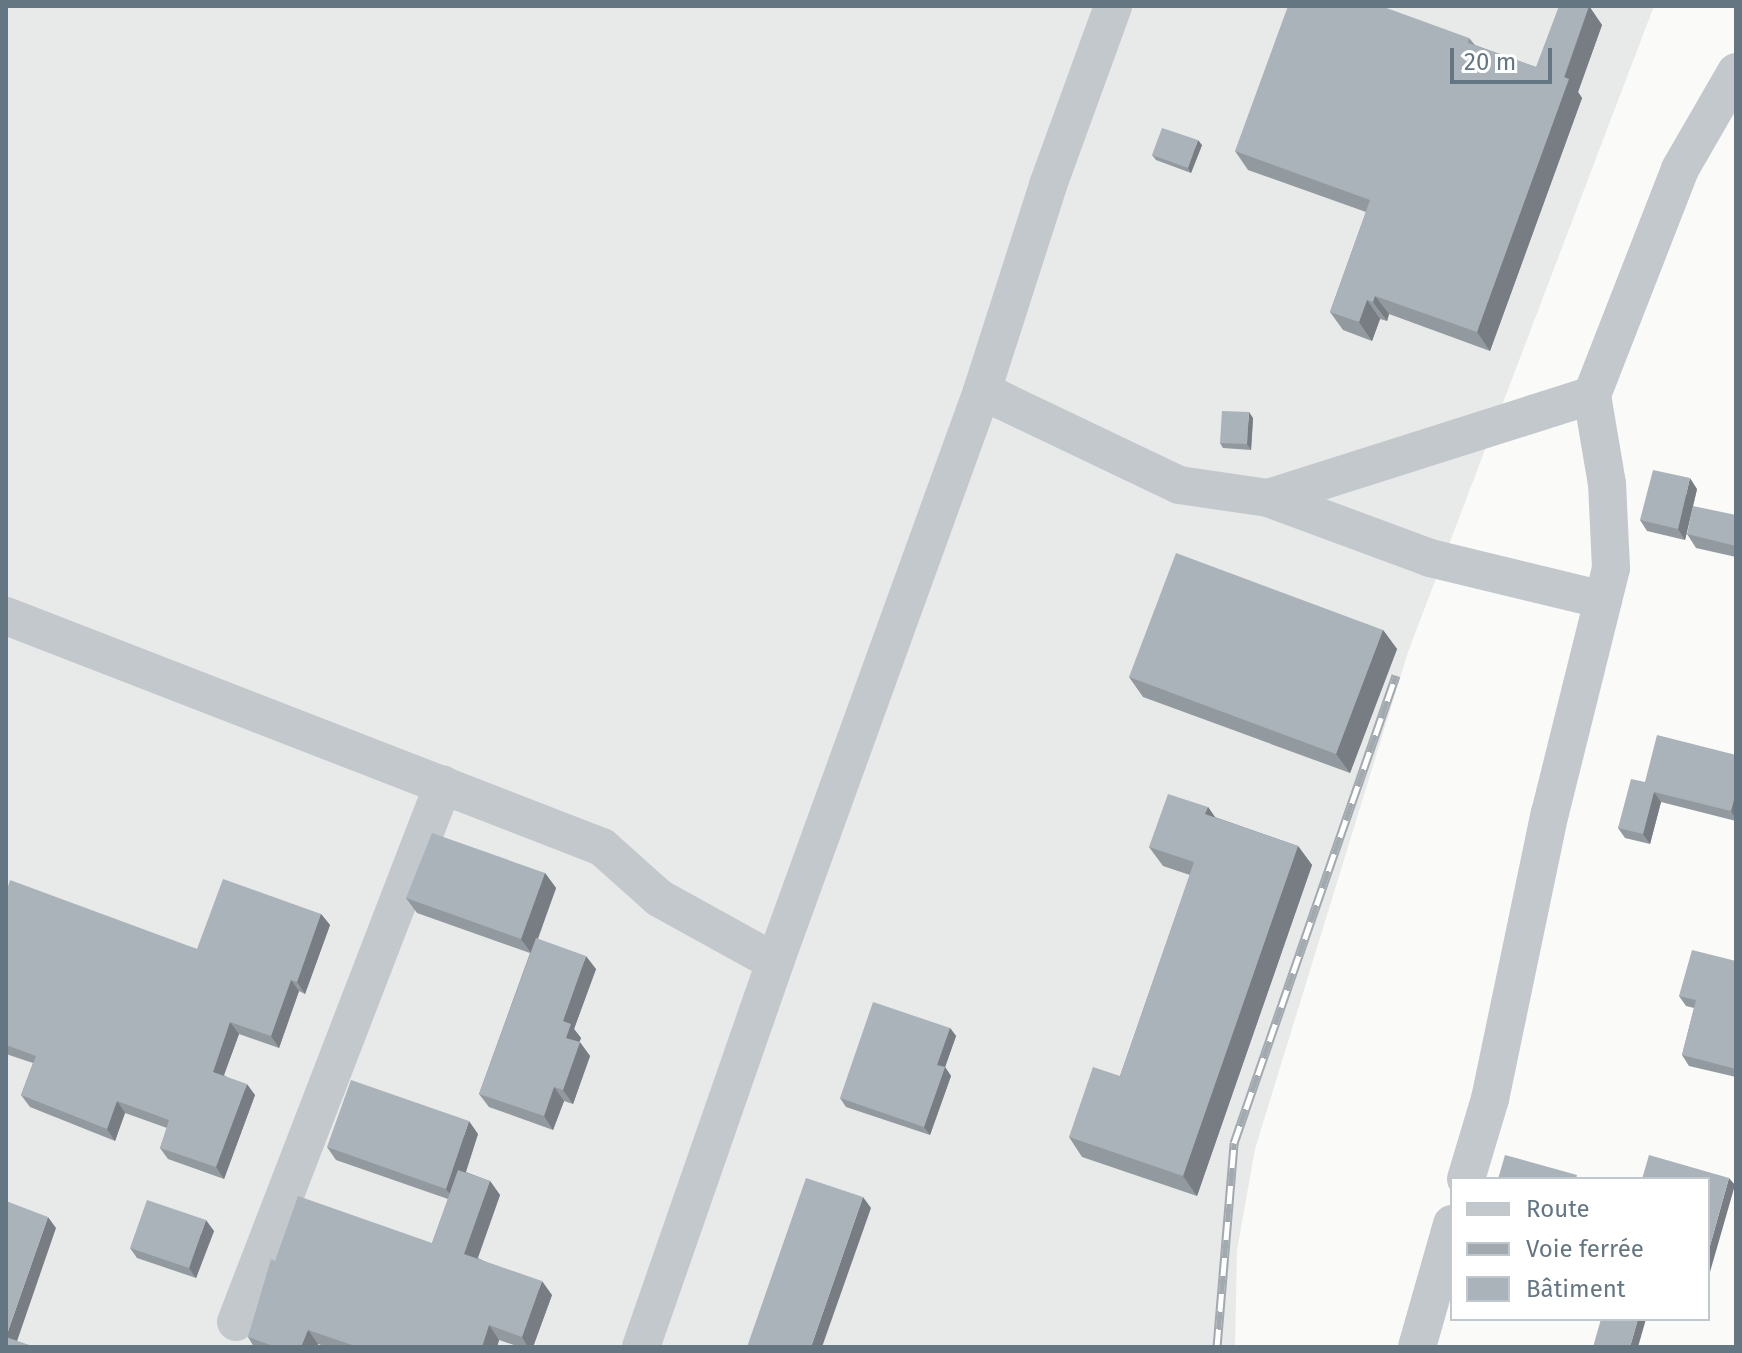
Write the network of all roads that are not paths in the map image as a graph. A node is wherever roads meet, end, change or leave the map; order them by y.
1 (1113, 6) edge
2 (1736, 72) edge
3 (982, 391) junction
4 (1592, 395) junction
5 (1268, 498) junction
6 (1603, 600) junction
7 (6, 616) edge
8 (443, 785) junction
9 (775, 962) junction
10 (1467, 1177) edge
11 (1450, 1231) edge
12 (236, 1322) dead end
13 (641, 1347) edge
14 (1417, 1347) edge

1 - 3 street
2 - 4 street
3 - 5 street
3 - 9 street
4 - 5 street
4 - 6 street
5 - 6 street
6 - 10 street
7 - 8 street
8 - 9 street
8 - 12 street
9 - 13 street
11 - 14 street

